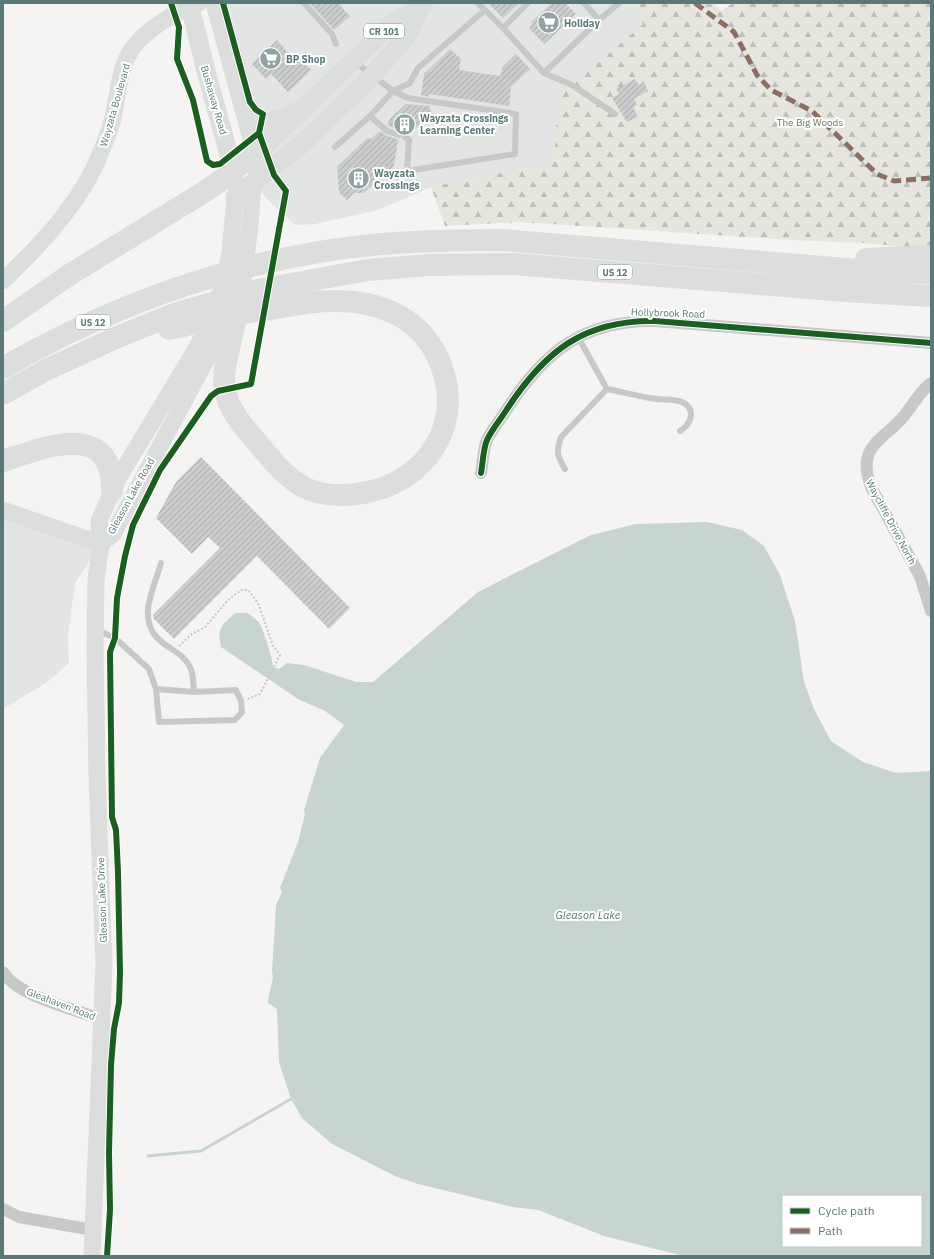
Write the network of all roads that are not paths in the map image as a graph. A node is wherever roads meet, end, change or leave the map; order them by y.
1 (215, 3) edge
2 (304, 3) edge
3 (478, 3) edge
4 (528, 3) edge
5 (584, 3) edge
6 (619, 3) edge
7 (193, 4) edge
8 (422, 6) edge
9 (485, 10) junction
10 (599, 20) junction
11 (503, 28) junction
12 (336, 44) dead end
13 (354, 61) junction
14 (544, 74) junction
15 (372, 76) junction
16 (393, 91) junction
17 (243, 105) junction
18 (308, 105) junction
19 (615, 114) dead end
20 (370, 116) junction
21 (335, 147) dead end
22 (253, 156) junction
23 (233, 172) junction
24 (253, 183) junction
25 (236, 197) junction
26 (172, 212) junction
27 (931, 256) edge
28 (807, 266) junction
29 (931, 274) edge
30 (3, 280) edge
31 (241, 286) junction
32 (931, 296) edge
33 (3, 305) edge
34 (3, 321) edge
35 (174, 321) junction
36 (578, 337) junction
37 (931, 343) edge
38 (3, 368) edge
39 (931, 383) edge
40 (607, 389) junction
41 (3, 394) edge
42 (680, 431) dead end
43 (3, 461) edge
44 (565, 469) dead end
45 (481, 473) dead end
46 (112, 491) junction
47 (3, 510) edge
48 (100, 544) junction
49 (161, 563) dead end
50 (931, 611) edge
51 (95, 629) junction
52 (156, 689) junction
53 (194, 692) junction
54 (3, 972) edge
55 (102, 1019) junction
56 (3, 1209) edge
57 (93, 1230) junction
58 (92, 1256) edge

1 - 17 main road
2 - 12 lane
3 - 9 lane
4 - 11 lane
5 - 10 lane
6 - 10 lane
7 - 23 main road, Bushaway Road
7 - 30 main road, Wayzata Boulevard
8 - 13 main road, CR 101
8 - 15 main road, CR 101
9 - 11 lane
9 - 16 lane
10 - 14 lane
11 - 14 lane
13 - 15 lane
13 - 18 main road, CR 101
14 - 19 lane
15 - 16 lane
15 - 24 main road, CR 101
16 - 20 lane
16 - 20 lane
17 - 18 main road, CR 101
17 - 22 main road
18 - 22 main road
20 - 21 lane
22 - 23 main road
22 - 24 main road
23 - 25 main road, Bushaway Road
23 - 26 highway
24 - 25 main road, CR 101
24 - 31 main road, Gleason Lake Road
25 - 46 main road, Gleason Lake Road
26 - 33 highway
26 - 34 highway
27 - 28 highway
28 - 29 highway, US 12
28 - 38 highway, US 12
31 - 35 highway
31 - 48 main road, Gleason Lake Road
32 - 35 highway, US 12
35 - 41 highway, US 12
36 - 37 street, Hollybrook Road
36 - 40 lane
36 - 45 street, Hollybrook Road
39 - 50 street, Waycliffe Drive North
40 - 42 lane
40 - 44 lane
43 - 46 highway
46 - 48 main road, Gleason Lake Road
47 - 48 main road
48 - 51 main road, Gleason Lake Drive
49 - 53 lane
51 - 52 lane
51 - 55 main road, Gleason Lake Drive
52 - 53 lane
52 - 53 lane
54 - 55 street, Gleahaven Road
55 - 57 main road, Gleason Lake Drive
56 - 57 street
57 - 58 main road, Gleason Lake Drive

